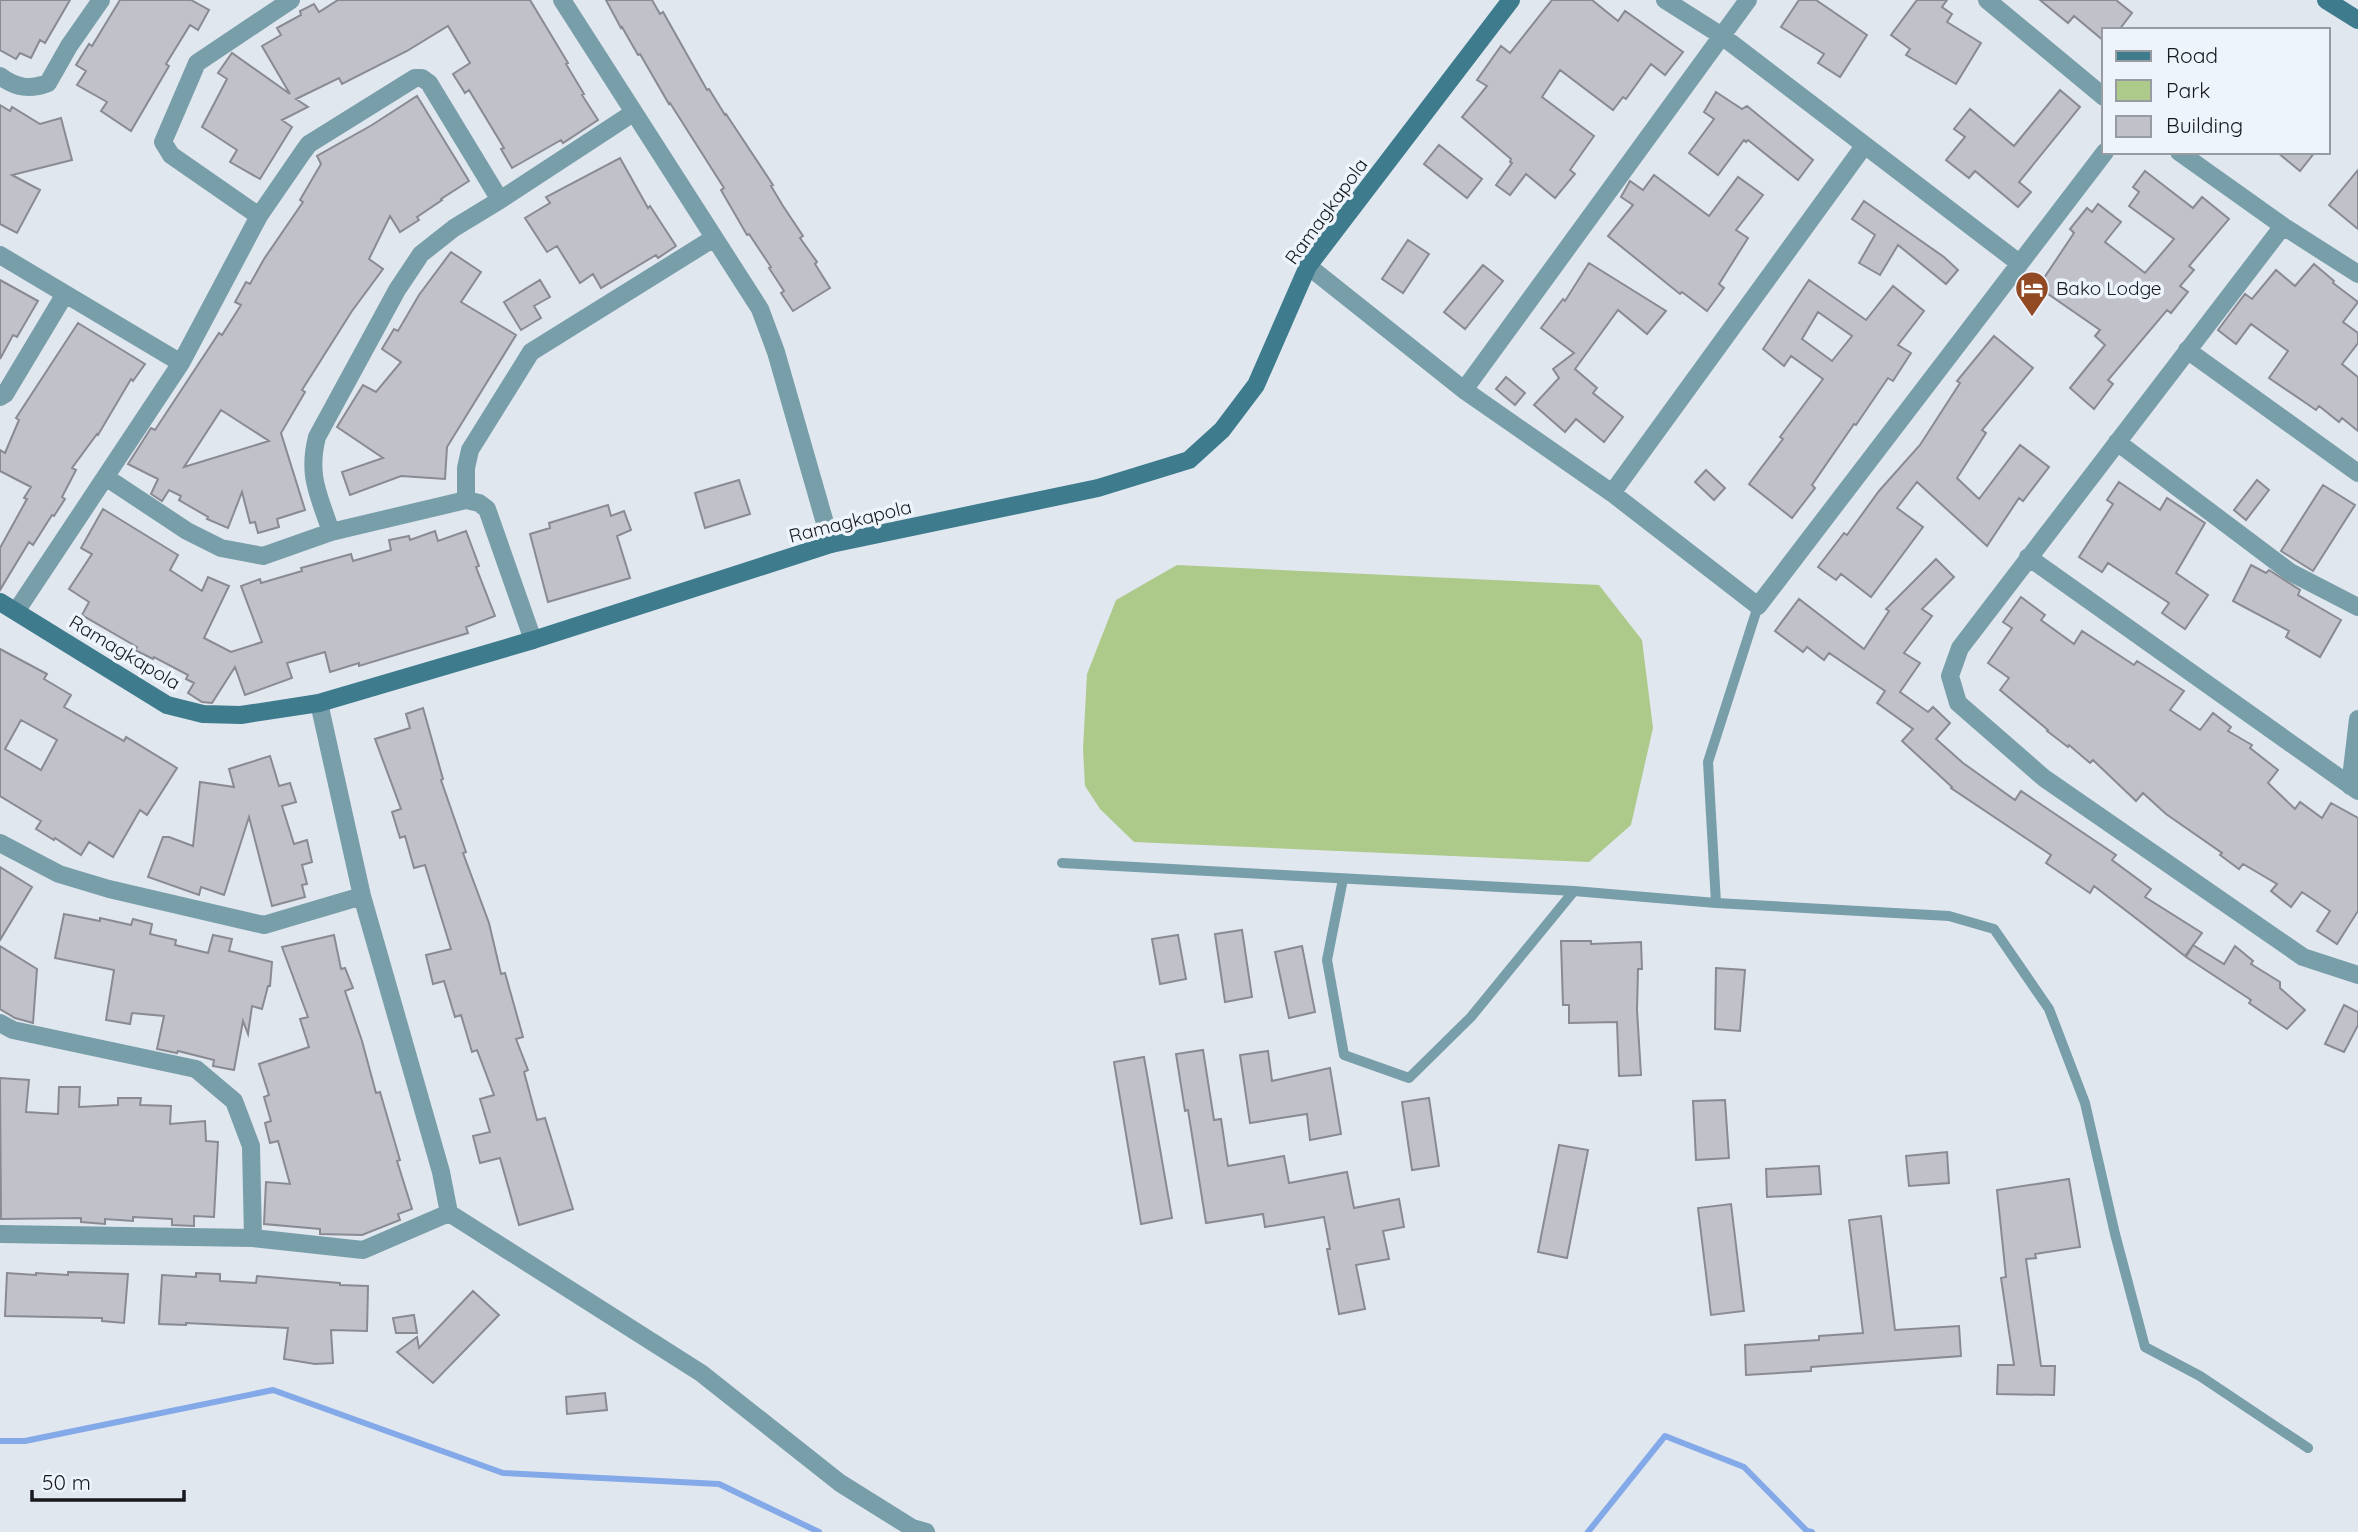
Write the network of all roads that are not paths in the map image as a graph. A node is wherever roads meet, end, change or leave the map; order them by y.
1 (101, 0) edge
2 (291, 0) edge
3 (562, 0) edge
4 (1511, 0) edge
5 (1665, 0) edge
6 (1748, 0) edge
7 (1987, 0) edge
8 (2326, 0) edge
9 (2358, 20) edge
10 (1721, 36) junction
11 (0, 76) edge
12 (2102, 95) edge
13 (633, 113) junction
14 (1864, 146) junction
15 (2103, 154) edge
16 (2182, 154) edge
17 (500, 200) junction
18 (259, 216) junction
19 (2283, 226) junction
20 (714, 238) junction
21 (0, 255) edge
22 (2019, 263) junction
23 (1308, 266) junction
24 (2358, 274) edge
25 (65, 294) junction
26 (2187, 350) junction
27 (181, 363) junction
28 (1464, 390) junction
29 (0, 397) edge
30 (2117, 442) junction
31 (2358, 473) edge
32 (107, 478) junction
33 (1612, 493) junction
34 (466, 500) junction
35 (331, 532) junction
36 (831, 544) junction
37 (2028, 558) junction
38 (0, 601) edge
39 (1758, 606) junction
40 (2358, 607) edge
41 (17, 610) junction
42 (533, 640) junction
43 (318, 703) junction
44 (2358, 719) edge
45 (2354, 788) edge
46 (0, 843) edge
47 (1062, 863) dead end
48 (1343, 878) junction
49 (1574, 891) junction
50 (362, 896) junction
51 (1716, 903) junction
52 (2358, 975) edge
53 (0, 1023) edge
54 (449, 1213) junction
55 (0, 1234) edge
56 (253, 1238) junction
57 (2308, 1448) dead end
58 (926, 1532) edge

1 - 11 street
2 - 18 street
3 - 13 street
4 - 23 street, Ramagkapola
5 - 10 street
6 - 10 street
7 - 12 street
8 - 9 street
10 - 14 street
10 - 28 street
13 - 17 street
13 - 20 street
14 - 22 street
14 - 33 street
15 - 22 street
16 - 19 street
17 - 18 street
17 - 35 street
18 - 27 street
19 - 24 street
19 - 26 street
20 - 34 street
20 - 36 street
21 - 25 street
22 - 39 street
23 - 28 street
23 - 36 street, Ramagkapola
25 - 27 street
25 - 29 street
26 - 30 street
26 - 31 street
27 - 32 street
28 - 33 street
30 - 37 street
30 - 40 street
32 - 35 street
32 - 41 street
33 - 39 street
34 - 35 street
34 - 42 street
36 - 42 street, Ramagkapola
37 - 45 street
37 - 52 street
38 - 41 street, Ramagkapola
39 - 51 lane
41 - 43 street, Ramagkapola
42 - 43 street, Ramagkapola
43 - 50 street
44 - 45 street
46 - 50 street
47 - 48 lane
48 - 49 lane
48 - 49 lane
49 - 51 lane
50 - 54 street
51 - 57 lane
53 - 56 street
54 - 56 street
54 - 58 street
55 - 56 street

